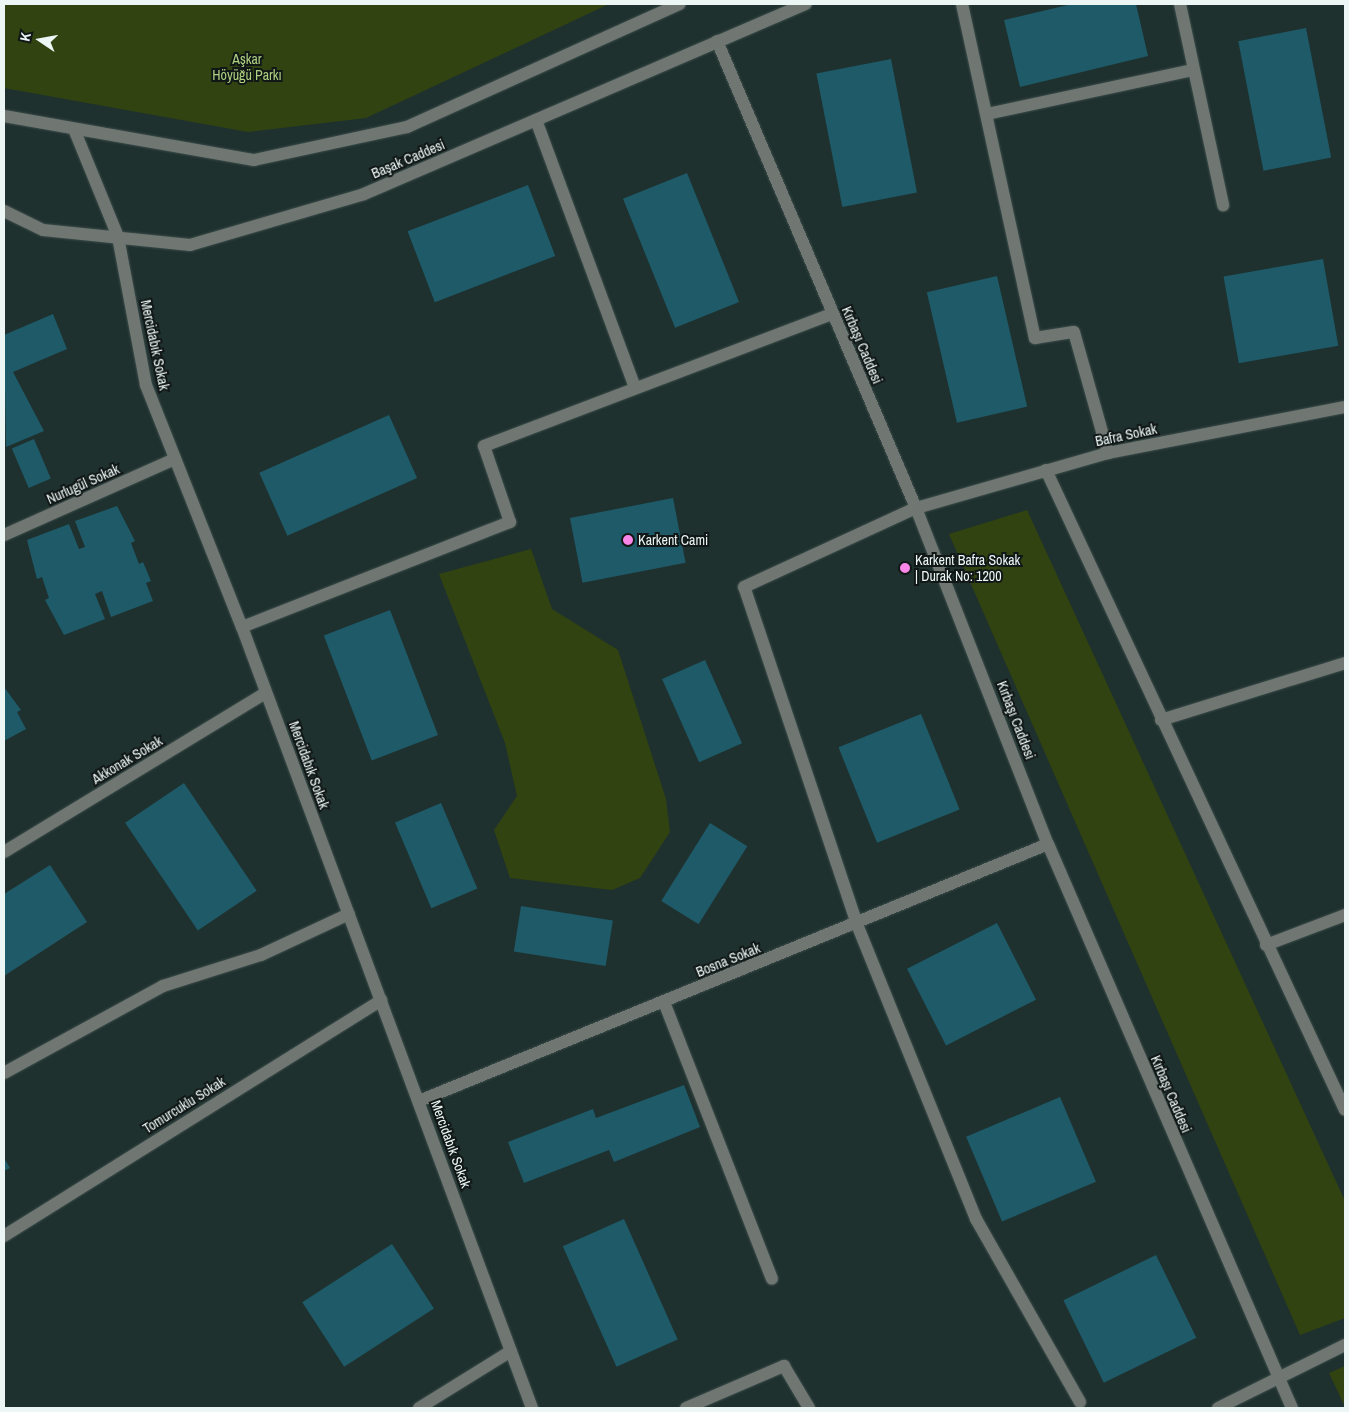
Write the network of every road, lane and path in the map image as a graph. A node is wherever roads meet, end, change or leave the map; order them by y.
1 (680, 4) edge
2 (806, 4) edge
3 (962, 4) edge
4 (1180, 4) edge
5 (717, 41) junction
6 (1193, 70) junction
7 (987, 114) junction
8 (4, 116) edge
9 (536, 120) junction
10 (74, 129) junction
11 (1223, 205) dead end
12 (4, 211) edge
13 (118, 238) junction
14 (832, 314) junction
15 (635, 387) junction
16 (1345, 407) edge
17 (1108, 453) junction
18 (175, 459) junction
19 (1046, 470) junction
20 (916, 508) junction
21 (4, 535) edge
22 (242, 627) junction
23 (1345, 663) edge
24 (266, 693) junction
25 (1161, 720) junction
26 (1048, 844) junction
27 (4, 852) edge
28 (349, 914) junction
29 (1345, 915) edge
30 (857, 924) junction
31 (1266, 945) junction
32 (381, 1000) junction
33 (664, 1002) junction
34 (4, 1073) edge
35 (419, 1101) junction
36 (1345, 1110) edge
37 (4, 1236) edge
38 (772, 1279) dead end
39 (1345, 1345) edge
40 (511, 1351) junction
41 (1277, 1378) junction
42 (1080, 1402) dead end
43 (419, 1408) edge
44 (532, 1408) edge
45 (686, 1408) edge
46 (809, 1408) edge
47 (1218, 1408) edge
48 (1292, 1408) edge

1 - 10 street
2 - 5 street, Başak Caddesi
3 - 7 street
4 - 6 street
5 - 9 street, Başak Caddesi
5 - 14 street, Kırbaşı Caddesi
6 - 7 street
6 - 11 street
7 - 17 street
8 - 10 street
9 - 13 street, Başak Caddesi
9 - 15 street
10 - 13 street, Mercidabık Sokak
12 - 13 street, Başak Caddesi
13 - 18 street, Mercidabık Sokak
14 - 15 street
14 - 20 street, Kırbaşı Caddesi
15 - 22 street
16 - 17 street, Bafra Sokak
17 - 19 street, Bafra Sokak
18 - 21 street, Nurlugül Sokak
18 - 22 street, Mercidabık Sokak
19 - 20 street, Bafra Sokak
19 - 25 street
20 - 26 street, Kırbaşı Caddesi
20 - 30 street, Bafra Sokak
22 - 24 street, Mercidabık Sokak
23 - 25 street
24 - 27 street, Akkonak Sokak
24 - 28 street, Mercidabık Sokak
25 - 31 street
26 - 30 street, Bosna Sokak
26 - 41 street, Kırbaşı Caddesi
28 - 32 street, Mercidabık Sokak
28 - 34 street
29 - 31 street
30 - 33 street, Bosna Sokak
30 - 42 street
31 - 36 street
32 - 35 street, Mercidabık Sokak
32 - 37 street, Tomurcuklu Sokak
33 - 35 street, Bosna Sokak
33 - 38 street
35 - 40 street, Mercidabık Sokak
39 - 41 street
40 - 43 street
40 - 44 street, Mercidabık Sokak
41 - 47 street
41 - 48 street, Kırbaşı Caddesi
45 - 46 street

